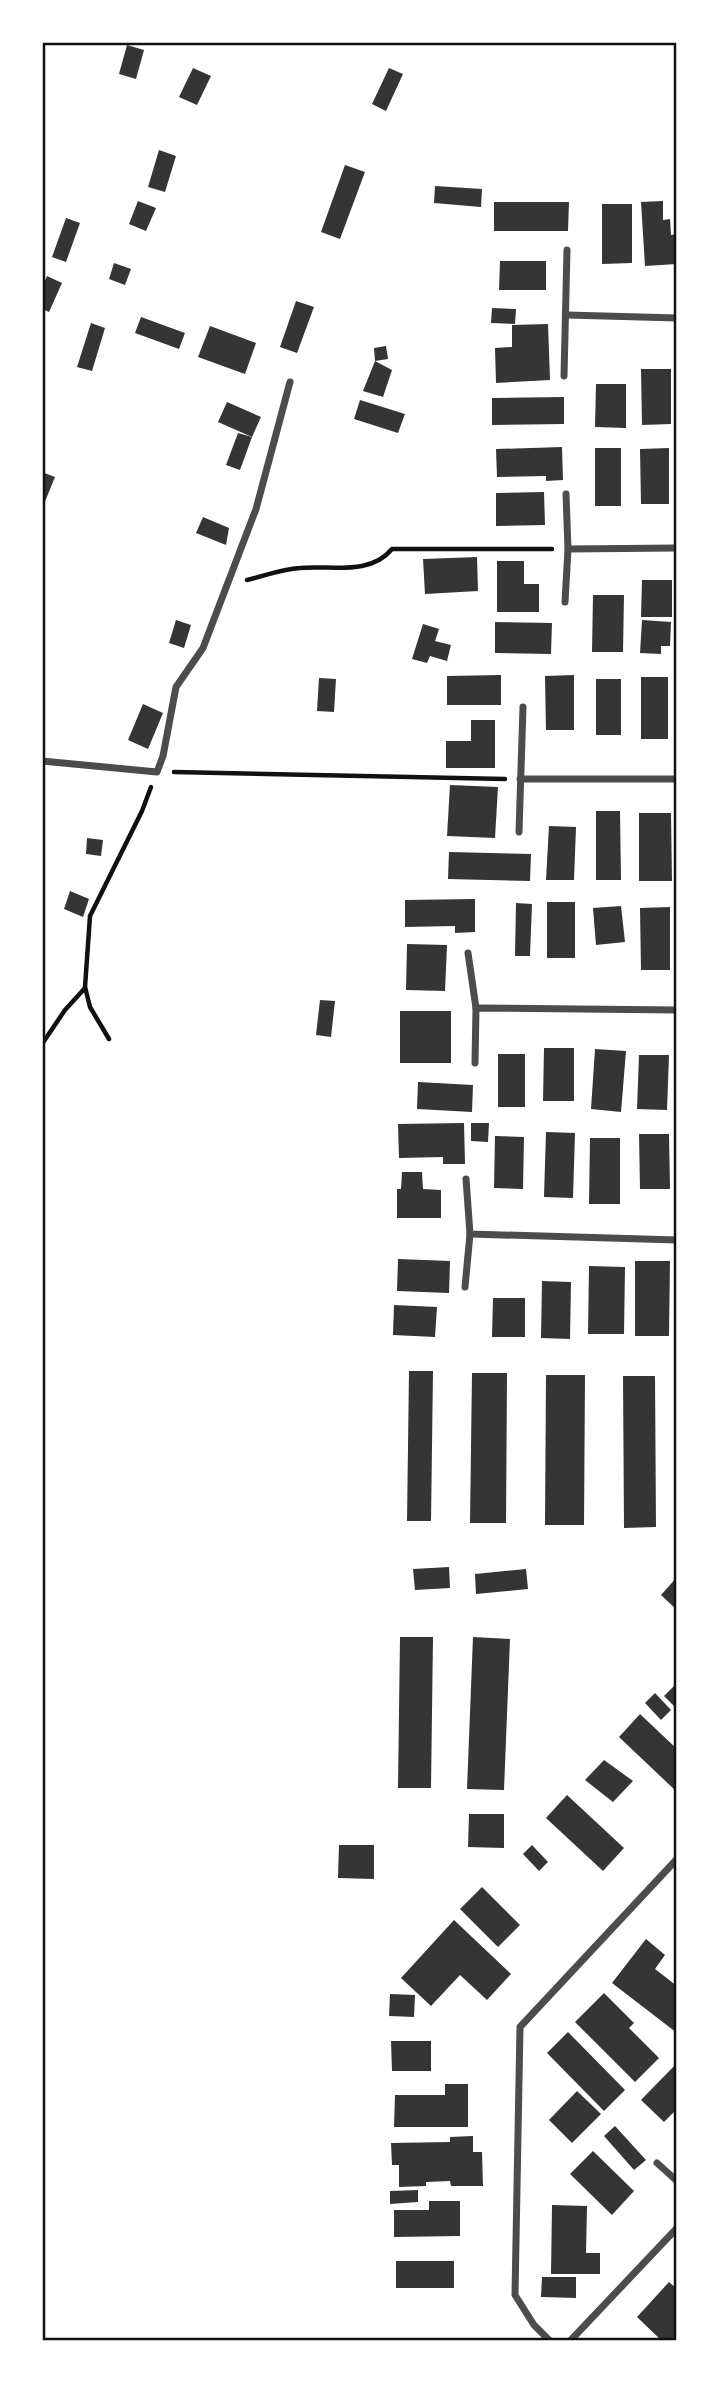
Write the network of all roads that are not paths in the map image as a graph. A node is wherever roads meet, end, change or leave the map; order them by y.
1 (567, 250) dead end
2 (567, 315) junction
3 (677, 318) edge
4 (564, 376) dead end
5 (290, 382) dead end
6 (566, 494) dead end
7 (677, 548) edge
8 (568, 549) junction
9 (565, 602) dead end
10 (523, 707) dead end
11 (42, 761) edge
12 (520, 779) junction
13 (677, 779) edge
14 (519, 832) dead end
15 (468, 953) dead end
16 (476, 1008) junction
17 (677, 1010) edge
18 (475, 1063) dead end
19 (466, 1179) dead end
20 (470, 1234) junction
21 (677, 1240) edge
22 (465, 1287) dead end
23 (677, 1858) edge
24 (657, 2163) dead end
25 (677, 2181) edge
26 (677, 2228) edge
27 (550, 2341) edge
28 (570, 2341) edge

1 - 2 street
2 - 3 street
2 - 4 street
5 - 11 street
6 - 8 street
7 - 8 street
8 - 9 street
10 - 12 street
12 - 13 street
12 - 14 street
15 - 16 street
16 - 17 street
16 - 18 street
19 - 20 street
20 - 21 street
20 - 22 street
23 - 27 street
24 - 25 street
26 - 28 street

